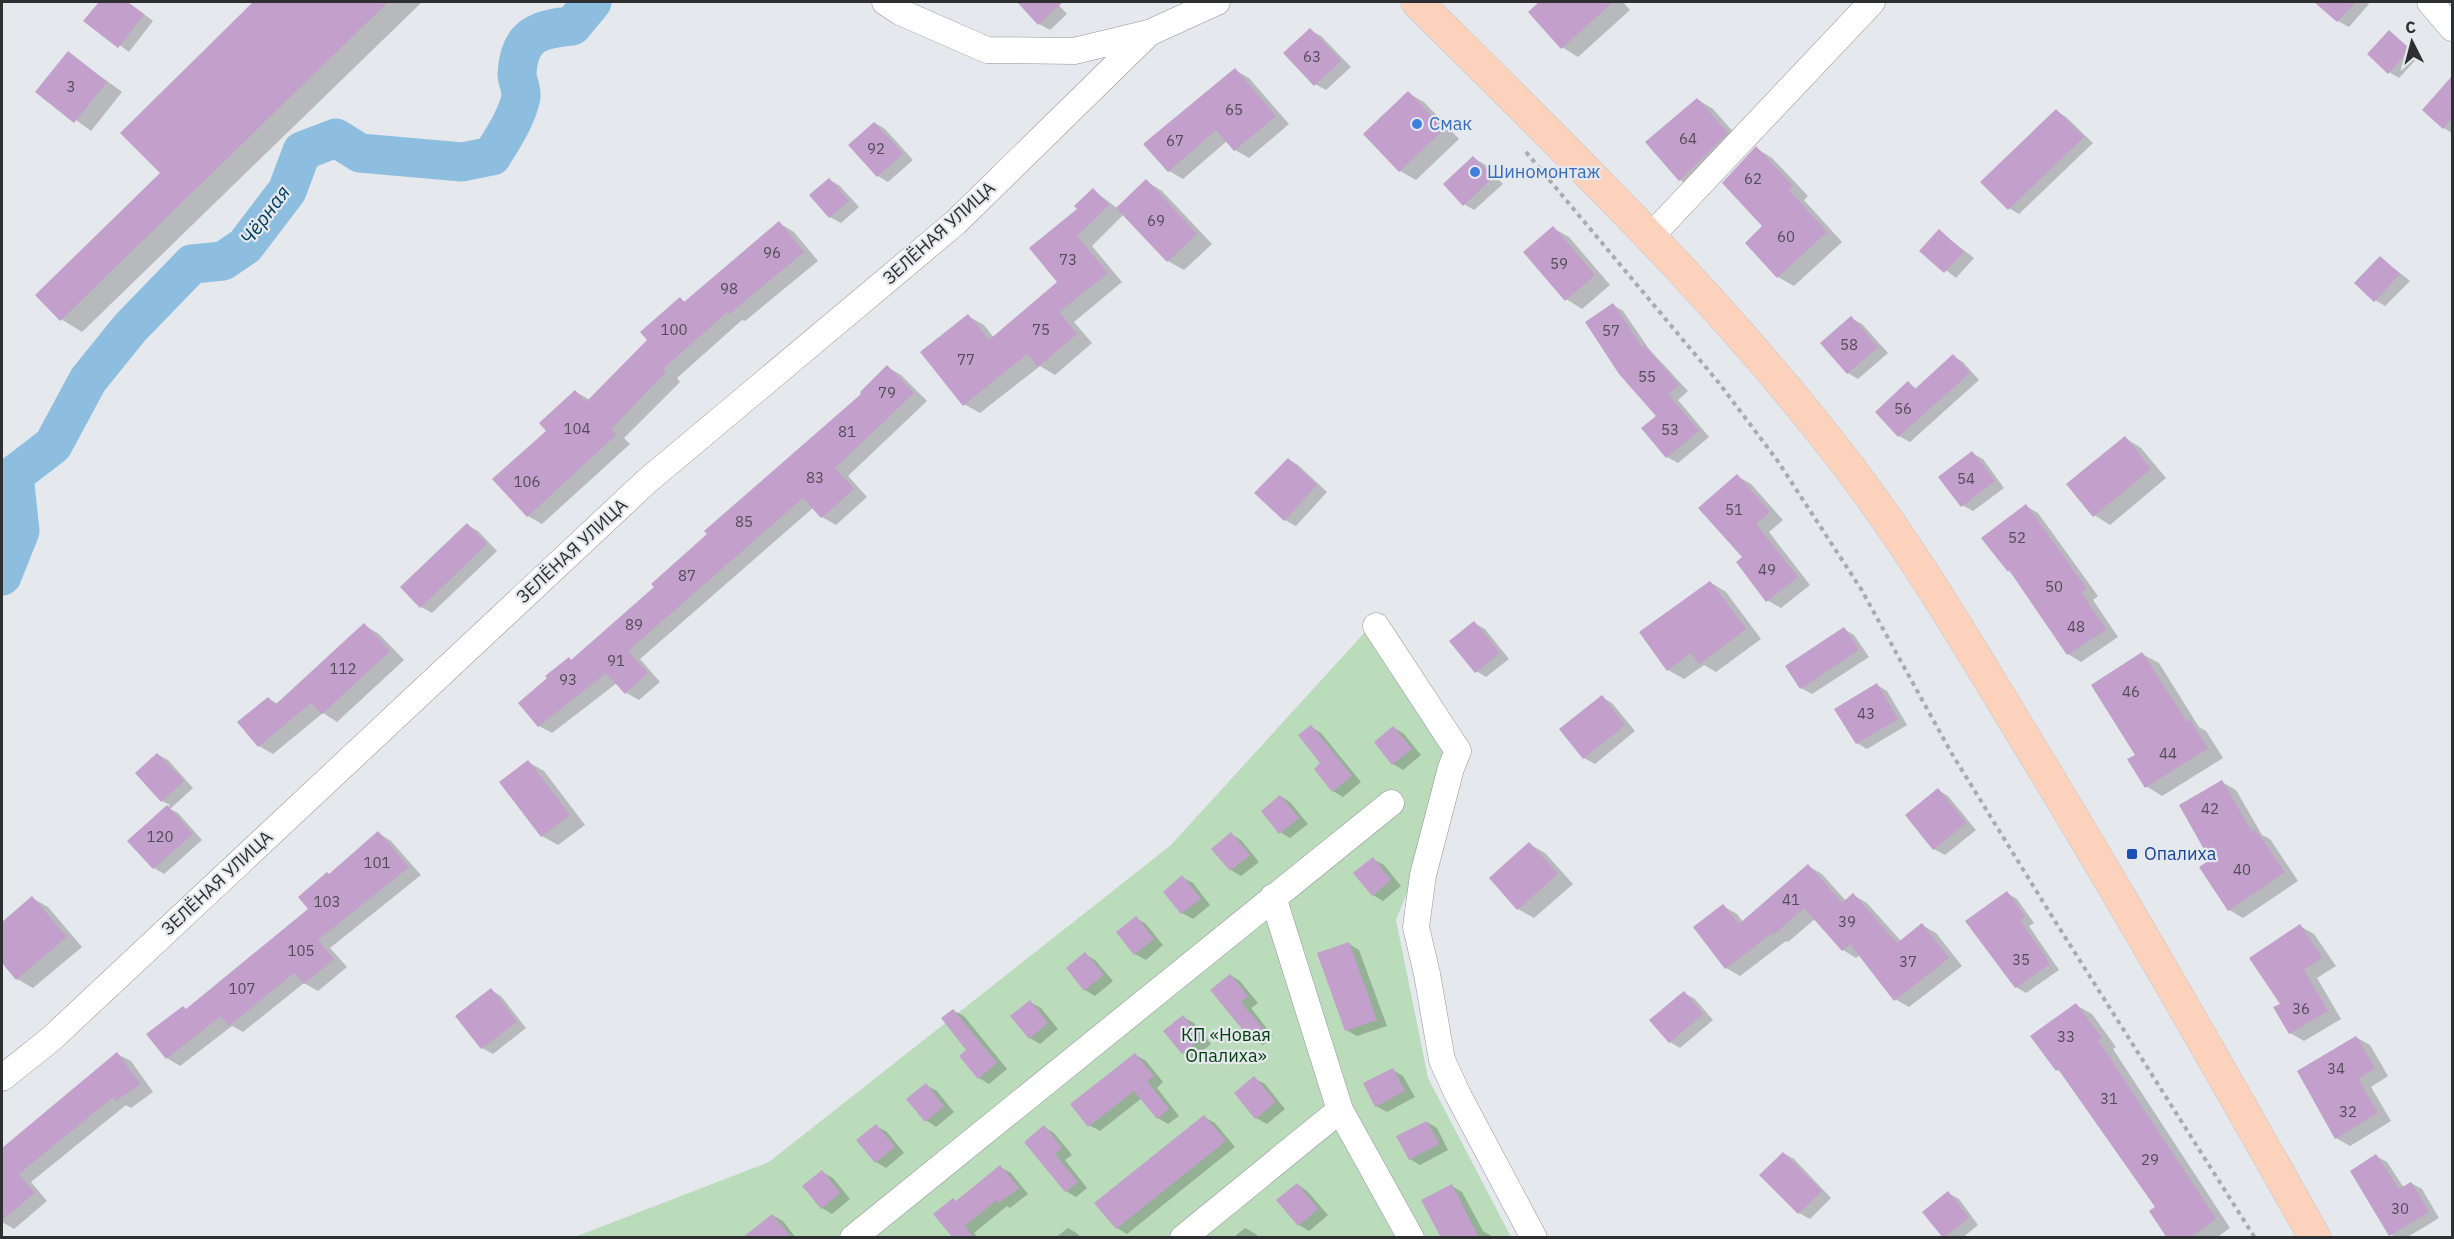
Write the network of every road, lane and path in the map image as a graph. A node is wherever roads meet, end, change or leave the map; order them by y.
1 (885, 2) edge
2 (1217, 2) edge
3 (1417, 2) edge
4 (1872, 2) edge
5 (2430, 2) edge
6 (2452, 28) edge
7 (1149, 33) junction
8 (1526, 152) dead end
9 (1650, 237) junction
10 (1376, 626) dead end
11 (1391, 803) dead end
12 (1273, 897) junction
13 (2, 1078) edge
14 (1340, 1110) junction
15 (853, 1238) edge
16 (1183, 1238) edge
17 (1411, 1238) edge
18 (1534, 1238) edge
19 (2255, 1238) edge
20 (2315, 1238) edge

1 - 7 street
2 - 7 street
3 - 9 main road
4 - 9 street
5 - 6 street
7 - 13 street, ЗЕЛЁНАЯ УЛИЦА
8 - 19 path
9 - 20 main road
10 - 18 street
11 - 12 street
12 - 14 street
12 - 15 street
14 - 16 street
14 - 17 street

